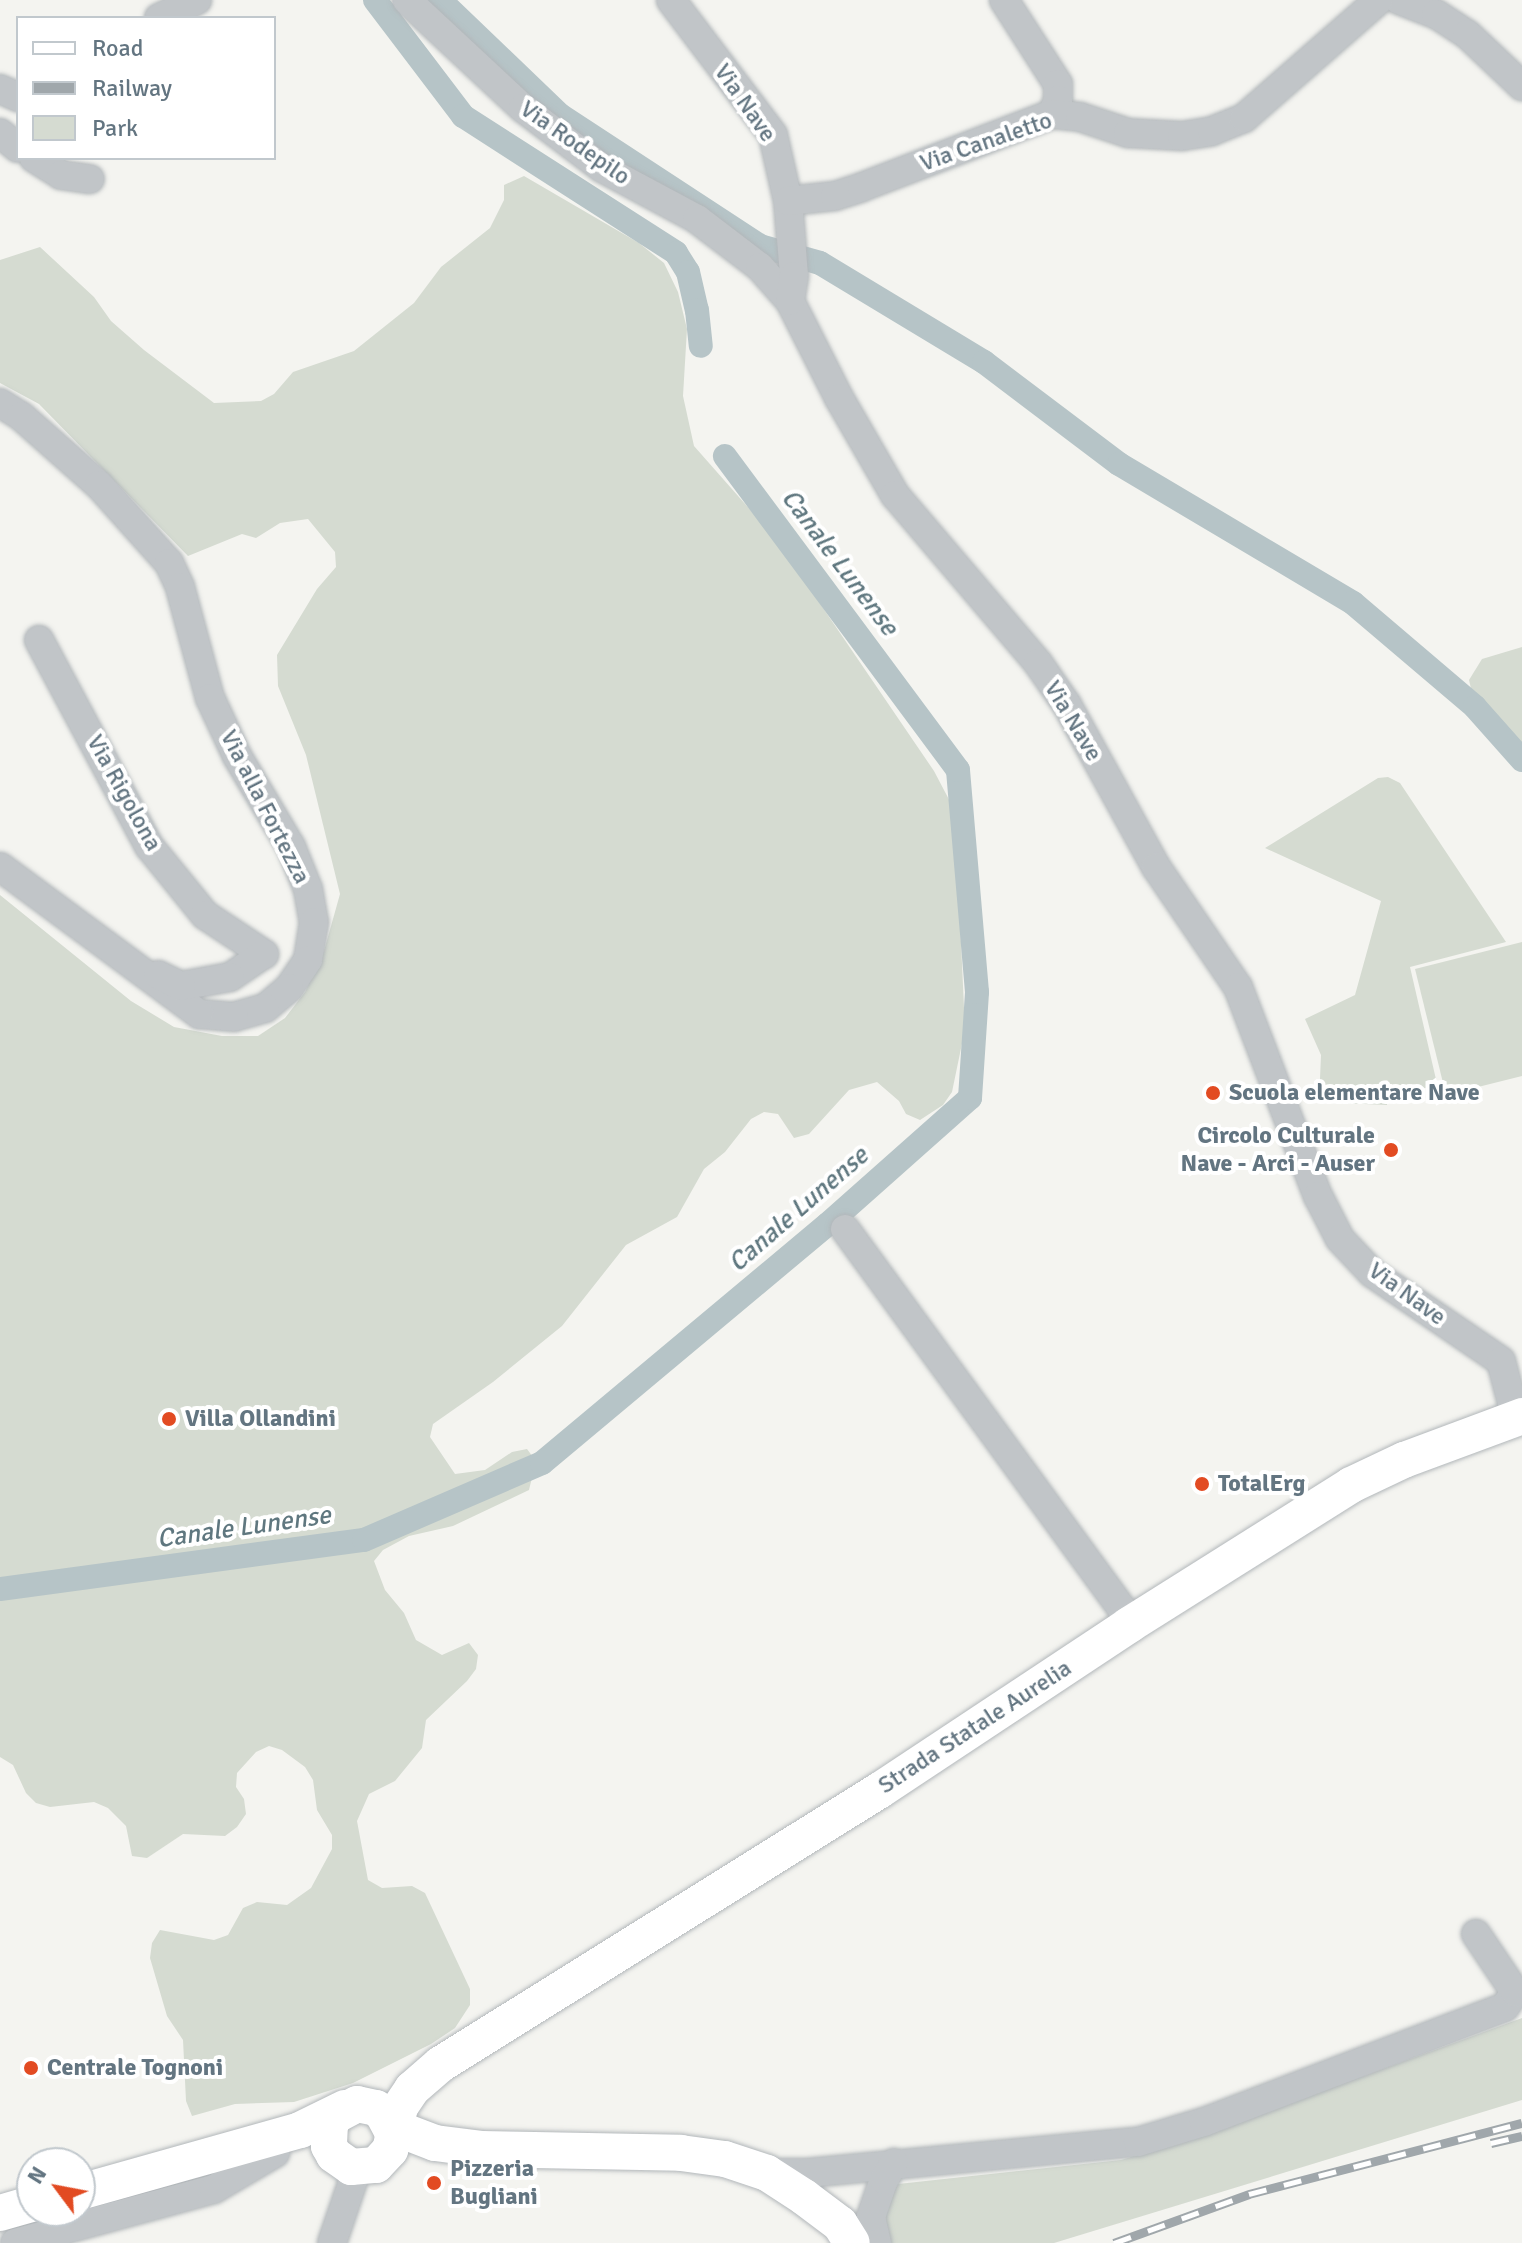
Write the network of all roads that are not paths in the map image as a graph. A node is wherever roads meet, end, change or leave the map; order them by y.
1 (197, 0) edge
2 (407, 0) edge
3 (671, 0) edge
4 (1004, 0) edge
5 (1379, 0) edge
6 (1399, 0) edge
7 (163, 16) edge
8 (1522, 86) edge
9 (1052, 114) junction
10 (0, 133) edge
11 (16, 146) edge
12 (37, 160) edge
13 (90, 179) dead end
14 (788, 201) junction
15 (792, 288) junction
16 (0, 403) edge
17 (39, 640) dead end
18 (0, 867) edge
19 (128, 962) junction
20 (845, 1229) dead end
21 (1519, 1417) edge
22 (1129, 1625) junction
23 (1476, 1934) dead end
24 (433, 2070) junction
25 (351, 2106) junction
26 (392, 2131) junction
27 (435, 2143) junction
28 (481, 2149) junction
29 (275, 2153) junction
30 (220, 2154) junction
31 (894, 2163) junction
32 (358, 2165) junction
33 (767, 2173) junction
34 (96, 2188) edge
35 (15, 2243) edge
36 (332, 2243) edge
37 (852, 2243) edge
38 (877, 2243) edge

1 - 7 street
2 - 15 street, Via Rodepilo
3 - 14 street, Via Nave
4 - 9 street
5 - 9 street, Via Canaletto
6 - 8 street
9 - 14 street, Via Canaletto
10 - 11 street
12 - 13 street
14 - 15 street, Via Nave
15 - 21 street, Via Nave
16 - 19 street, Via alla Fortezza
17 - 19 street, Via Rigolona
18 - 19 street, Via alla Fortezza
20 - 22 street
21 - 22 main road, Strada Statale Aurelia
22 - 24 main road, Strada Statale Aurelia
23 - 31 street
24 - 25 main road
24 - 26 main road
24 - 27 main road
25 - 26 main road
25 - 30 main road
25 - 32 main road
26 - 27 main road
26 - 32 main road
27 - 28 main road
28 - 32 main road
28 - 33 main road
29 - 30 main road
29 - 32 main road
29 - 35 street
30 - 34 main road
31 - 33 street
31 - 38 street
32 - 36 street
33 - 37 main road

